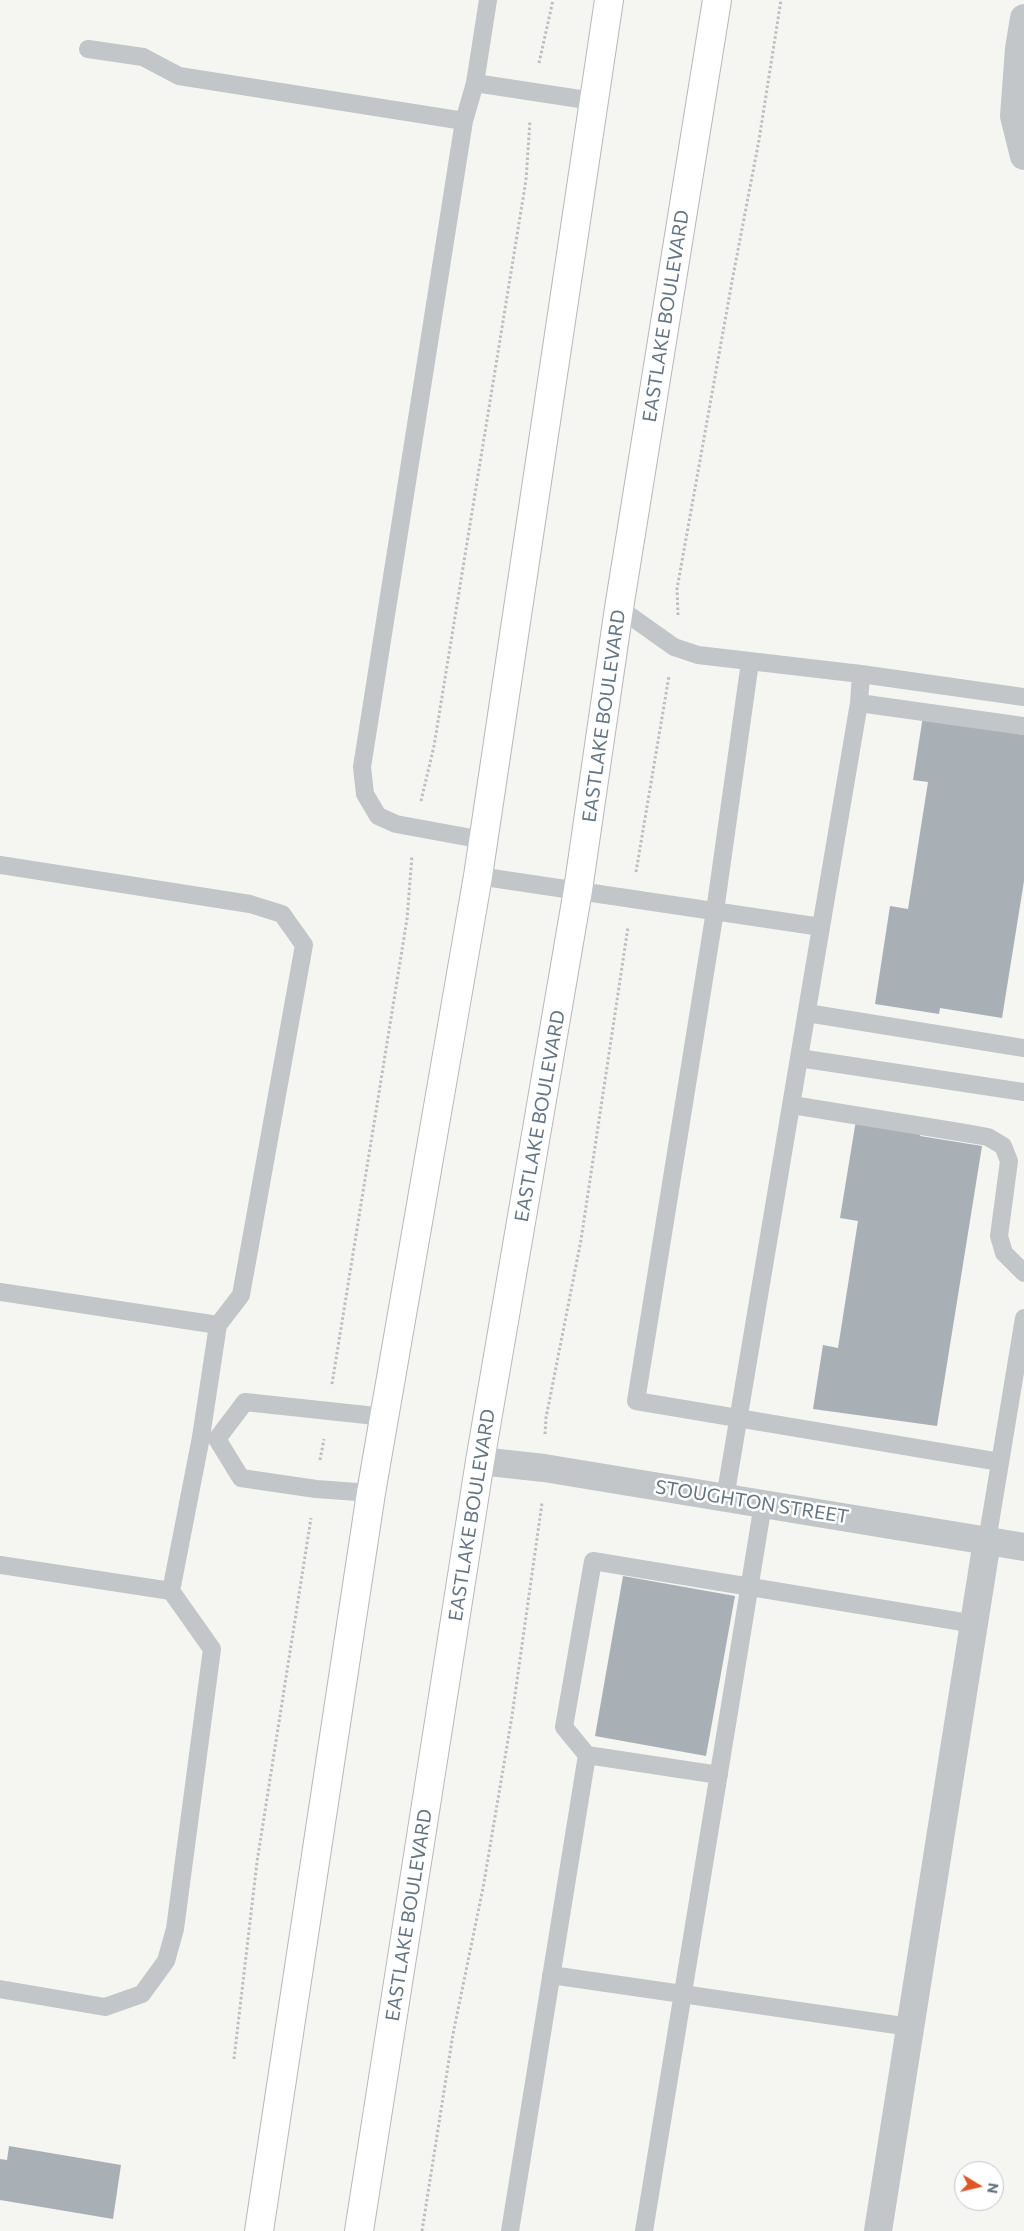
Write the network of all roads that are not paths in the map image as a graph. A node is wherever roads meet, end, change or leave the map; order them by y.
1 (488, 0) edge
2 (609, 0) edge
3 (717, 0) edge
4 (1024, 18) edge
5 (88, 50) dead end
6 (475, 83) junction
7 (593, 102) junction
8 (464, 121) junction
9 (1024, 156) edge
10 (619, 608) junction
11 (750, 662) junction
12 (861, 674) junction
13 (1024, 697) edge
14 (859, 703) junction
15 (1024, 726) edge
16 (483, 840) junction
17 (0, 865) edge
18 (478, 876) junction
19 (578, 890) junction
20 (715, 911) junction
21 (821, 927) junction
22 (807, 1013) junction
23 (1024, 1048) edge
24 (799, 1058) junction
25 (1024, 1092) edge
26 (792, 1105) junction
27 (1024, 1273) edge
28 (0, 1292) edge
29 (1024, 1318) edge
30 (218, 1325) junction
31 (384, 1417) junction
32 (739, 1419) junction
33 (209, 1438) junction
34 (480, 1461) junction
35 (1000, 1462) junction
36 (371, 1493) junction
37 (725, 1498) junction
38 (763, 1504) junction
39 (987, 1541) junction
40 (1024, 1547) edge
41 (0, 1565) edge
42 (749, 1586) junction
43 (171, 1591) junction
44 (974, 1624) junction
45 (587, 1755) junction
46 (718, 1775) junction
47 (551, 1975) junction
48 (0, 1989) edge
49 (682, 1994) junction
50 (910, 2027) junction
51 (259, 2231) edge
52 (359, 2231) edge
53 (510, 2231) edge
54 (644, 2231) edge
55 (878, 2231) edge

1 - 6 lane
2 - 7 main road
3 - 10 main road, EASTLAKE BOULEVARD
4 - 9 street
5 - 8 lane
6 - 7 lane
6 - 8 lane
7 - 16 main road
8 - 16 lane
10 - 11 lane
10 - 19 main road, EASTLAKE BOULEVARD
11 - 12 lane
11 - 20 lane
12 - 13 lane
12 - 14 lane
14 - 15 lane
14 - 21 lane
16 - 18 main road
17 - 30 lane
18 - 19 lane
18 - 31 main road
19 - 20 lane
19 - 34 main road, EASTLAKE BOULEVARD
20 - 21 lane
20 - 32 lane
21 - 22 lane
22 - 23 lane
22 - 24 lane
24 - 25 lane
24 - 26 lane
26 - 27 lane
26 - 32 lane
28 - 30 lane
29 - 35 lane
30 - 33 lane
31 - 33 lane
31 - 36 main road
32 - 35 lane
32 - 37 lane
33 - 36 lane
33 - 43 lane
34 - 37 street, STOUGHTON STREET
34 - 52 main road, EASTLAKE BOULEVARD
35 - 39 lane
36 - 51 main road
37 - 38 street, STOUGHTON STREET
38 - 39 street, STOUGHTON STREET
38 - 42 lane
39 - 40 street, STOUGHTON STREET
39 - 44 street
41 - 43 lane
42 - 44 lane
42 - 45 lane
42 - 46 lane
43 - 48 lane
44 - 50 street
45 - 46 lane
45 - 47 lane
46 - 49 lane
47 - 49 lane
47 - 53 lane
49 - 50 lane
49 - 54 lane
50 - 55 street

